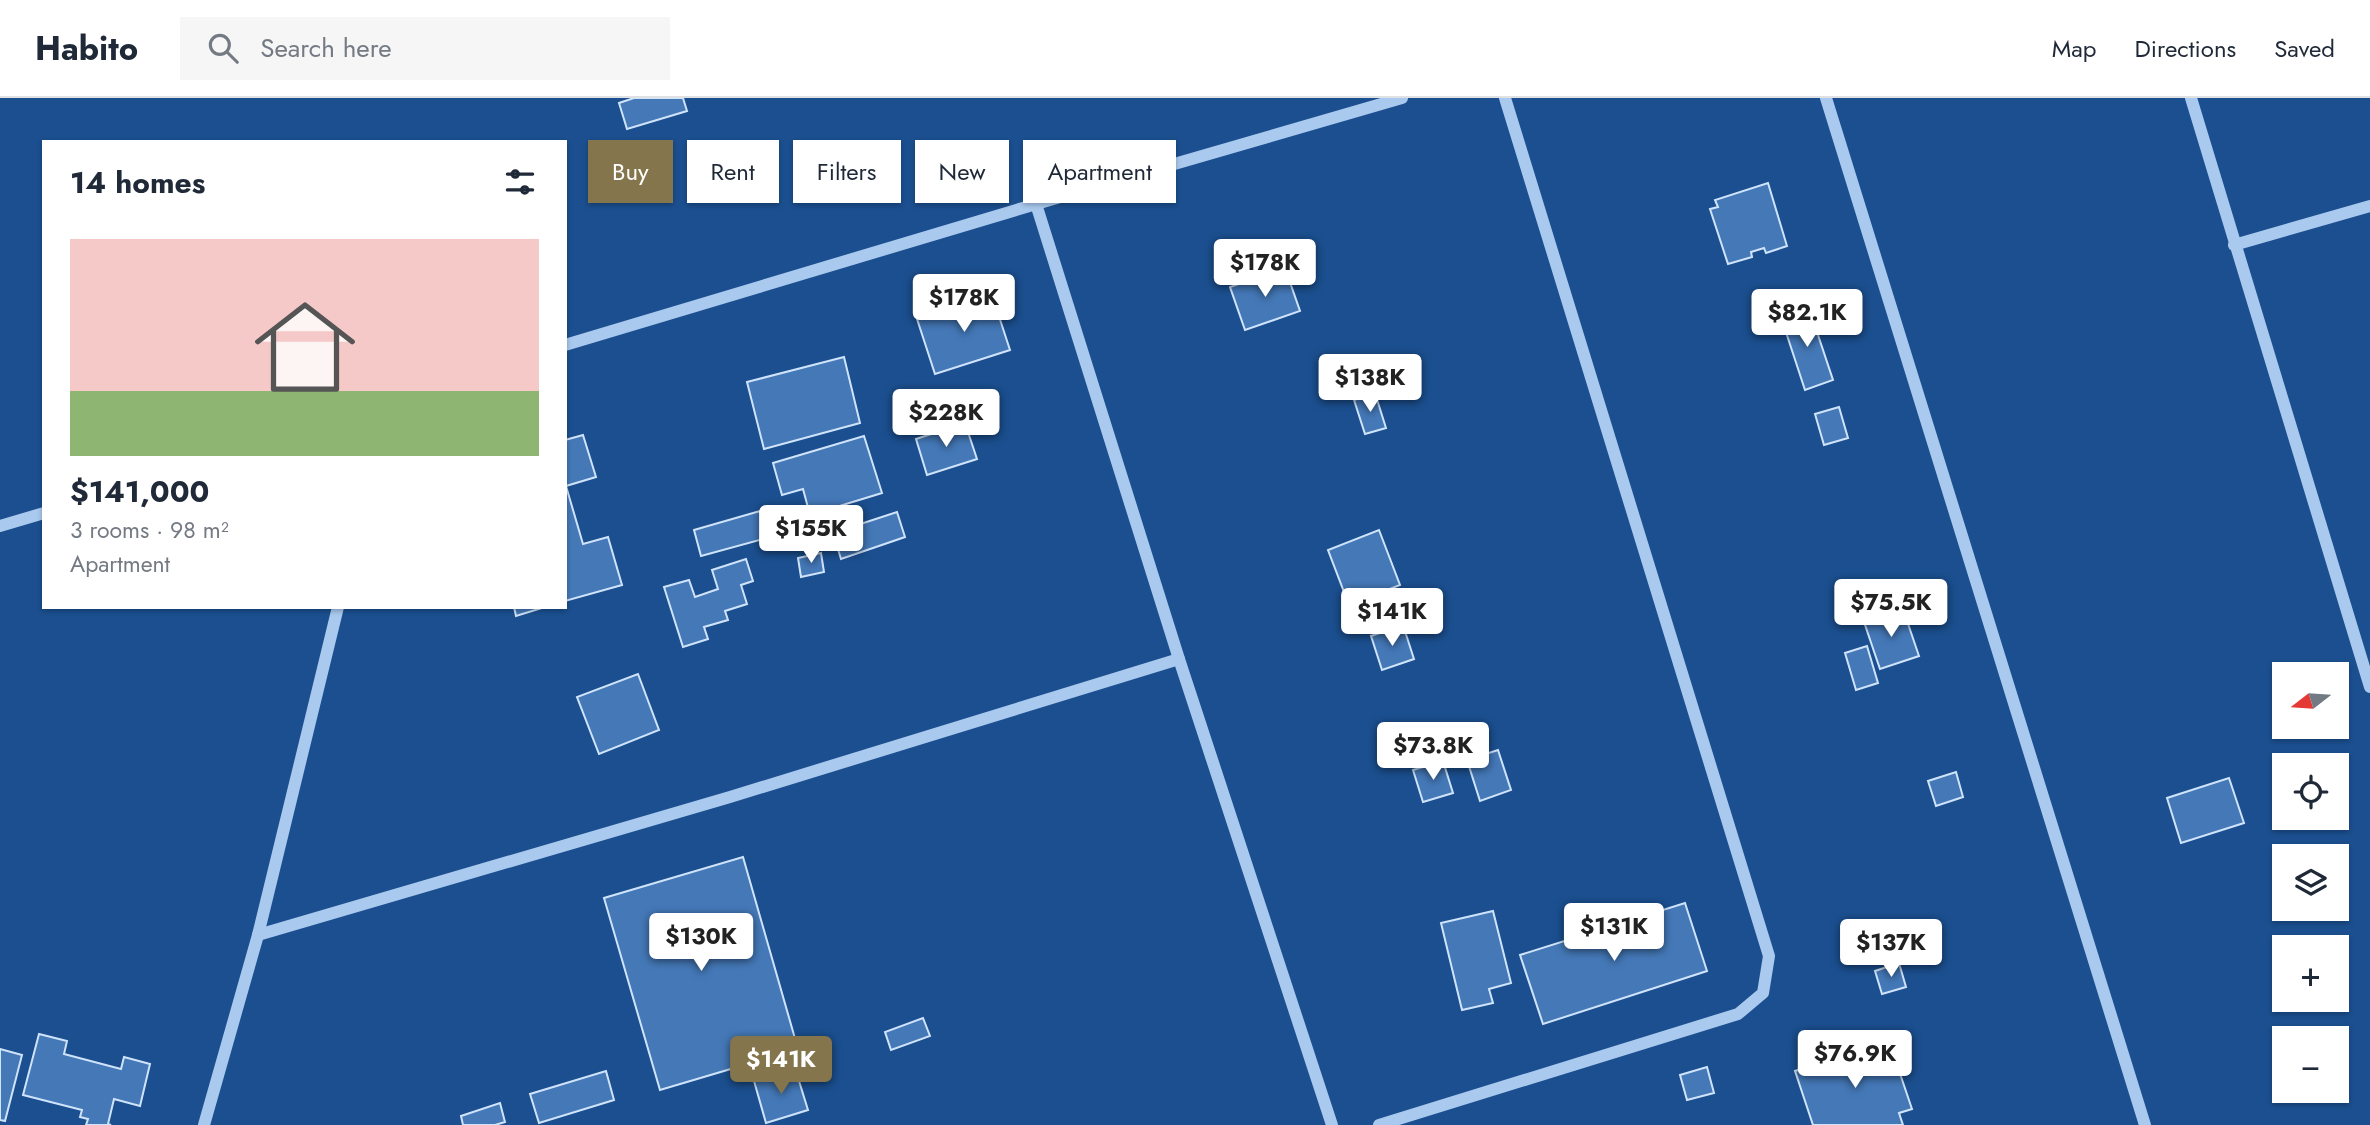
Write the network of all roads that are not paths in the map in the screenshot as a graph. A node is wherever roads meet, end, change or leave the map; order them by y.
1 (1402, 98) edge
2 (1505, 98) edge
3 (1826, 98) edge
4 (2191, 98) edge
5 (1036, 204) junction
6 (2370, 206) edge
7 (2234, 245) junction
8 (567, 344) edge
9 (42, 514) edge
10 (0, 526) edge
11 (338, 609) edge
12 (1179, 659) junction
13 (2370, 687) edge
14 (258, 935) junction
15 (204, 1125) edge
16 (1332, 1125) edge
17 (1379, 1125) edge
18 (2145, 1125) edge

1 - 5 street
2 - 17 street
3 - 18 street
4 - 7 street
5 - 8 street
5 - 12 street
6 - 7 street
7 - 13 street
9 - 10 street
11 - 14 street
12 - 14 street
12 - 16 street
14 - 15 street

